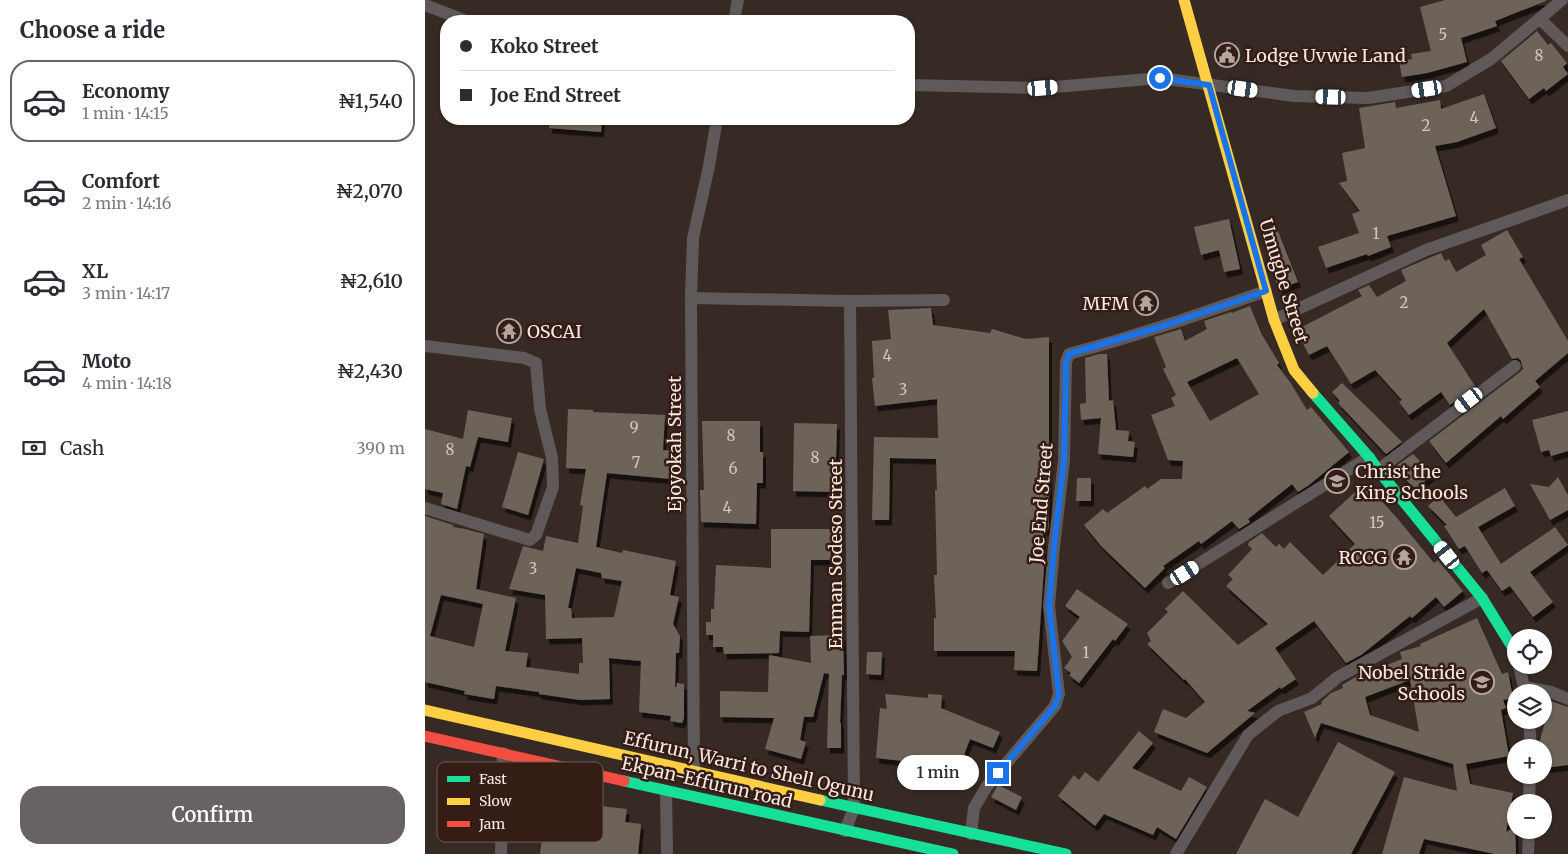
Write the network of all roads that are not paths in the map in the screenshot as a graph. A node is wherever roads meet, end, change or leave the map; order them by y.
1 (738, 0) edge
2 (1184, 0) edge
3 (1562, 0) edge
4 (425, 5) edge
5 (443, 5) edge
6 (458, 15) edge
7 (735, 15) edge
8 (1540, 19) junction
9 (1568, 46) edge
10 (915, 85) edge
11 (1209, 85) junction
12 (716, 125) edge
13 (1568, 200) edge
14 (1266, 291) junction
15 (691, 298) junction
16 (944, 300) dead end
17 (850, 301) junction
18 (1274, 320) junction
19 (425, 346) edge
20 (1515, 366) dead end
21 (1369, 457) junction
22 (1378, 470) junction
23 (425, 508) edge
24 (1168, 583) dead end
25 (1482, 598) junction
26 (1507, 638) edge
27 (1552, 692) edge
28 (1568, 699) edge
29 (425, 710) edge
30 (425, 736) edge
31 (503, 753) junction
32 (503, 762) edge
33 (542, 762) edge
34 (694, 772) junction
35 (603, 776) edge
36 (666, 791) junction
37 (854, 808) junction
38 (845, 830) junction
39 (971, 834) junction
40 (1529, 839) edge
41 (667, 854) edge
42 (953, 854) edge
43 (1066, 854) edge
44 (1176, 854) edge
45 (1528, 854) edge

1 - 7 street
2 - 11 main road, Umugbe Street
3 - 8 street
4 - 5 street
5 - 6 street
8 - 9 street
8 - 11 street
10 - 11 street
11 - 14 main road, Umugbe Street
12 - 15 street, Ejoyokah Street
13 - 18 street
14 - 18 main road, Umugbe Street
14 - 39 street, Joe End Street
15 - 17 street
15 - 34 street, Ejoyokah Street
16 - 17 street
17 - 37 street, Emman Sodeso Street
18 - 21 main road, Umugbe Street
19 - 23 street
20 - 22 street
21 - 22 main road, Umugbe Street
21 - 24 street
22 - 25 main road, Umugbe Street
25 - 26 main road, Umugbe Street
25 - 44 street
27 - 28 street
29 - 34 main road, Effurun, Warri to Shell Ogunu
30 - 31 main road, Ekpan-Effurun road
31 - 32 street
31 - 33 main road, Ekpan-Effurun road
34 - 37 main road, Effurun, Warri to Shell Ogunu
35 - 36 main road, Ekpan-Effurun road
36 - 38 main road, Ekpan-Effurun road
36 - 41 street
37 - 38 street
37 - 39 main road, Effurun, Warri to Shell Ogunu
38 - 42 main road, Ekpan-Effurun road
39 - 43 main road, Effurun, Warri to Shell Ogunu
40 - 45 street

